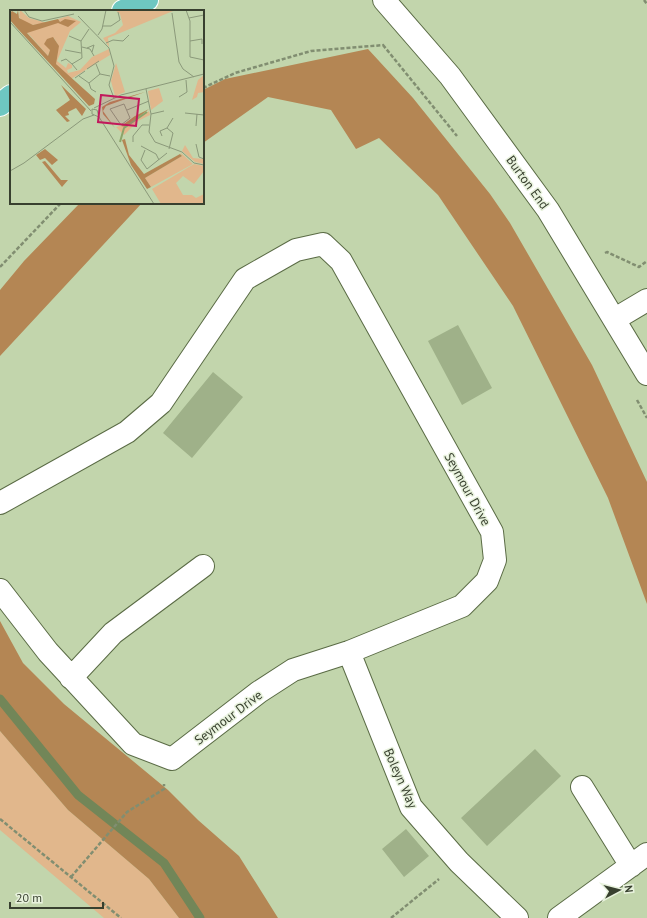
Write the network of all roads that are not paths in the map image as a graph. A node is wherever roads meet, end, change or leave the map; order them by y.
1 (121, 0) edge
2 (147, 0) edge
3 (384, 2) edge
4 (115, 10) edge
5 (125, 10) edge
6 (10, 97) edge
7 (0, 104) edge
8 (647, 300) edge
9 (615, 319) junction
10 (647, 374) edge
11 (0, 503) edge
12 (203, 566) dead end
13 (0, 590) edge
14 (349, 652) junction
15 (71, 678) junction
16 (582, 788) dead end
17 (639, 860) edge
18 (517, 918) edge
19 (559, 918) edge

1 - 4 main road
2 - 5 main road
3 - 9 street, Burton End
6 - 7 main road
8 - 9 street
9 - 10 street, Burton End
11 - 14 street, Seymour Drive
12 - 15 street
13 - 15 street
14 - 15 street, Seymour Drive
14 - 18 street, Boleyn Way
16 - 17 street
17 - 19 street

